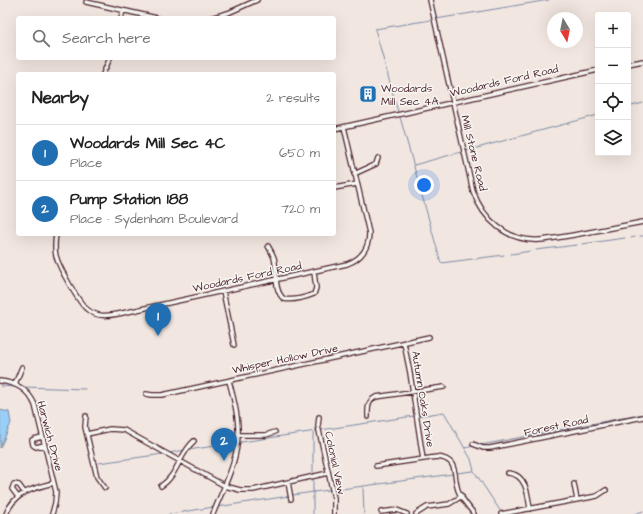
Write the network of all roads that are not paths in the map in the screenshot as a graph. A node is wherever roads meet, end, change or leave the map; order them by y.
1 (257, 0) edge
2 (430, 0) edge
3 (86, 2) dead end
4 (123, 10) junction
5 (122, 16) edge
6 (148, 16) edge
7 (217, 16) edge
8 (109, 60) edge
9 (643, 61) edge
10 (631, 63) edge
11 (595, 71) edge
12 (104, 72) edge
13 (452, 102) junction
14 (344, 127) junction
15 (336, 129) edge
16 (378, 158) dead end
17 (354, 174) junction
18 (357, 184) junction
19 (336, 188) edge
20 (643, 222) edge
21 (56, 236) edge
22 (268, 246) dead end
23 (314, 272) junction
24 (276, 280) junction
25 (223, 291) junction
26 (429, 337) dead end
27 (404, 343) junction
28 (234, 345) dead end
29 (22, 367) dead end
30 (0, 381) edge
31 (229, 381) junction
32 (15, 384) junction
33 (444, 387) dead end
34 (413, 392) junction
35 (146, 394) dead end
36 (86, 416) dead end
37 (320, 416) dead end
38 (368, 417) dead end
39 (643, 417) edge
40 (275, 432) dead end
41 (87, 434) junction
42 (238, 435) junction
43 (42, 437) junction
44 (194, 441) dead end
45 (474, 444) dead end
46 (44, 445) junction
47 (423, 459) junction
48 (180, 460) junction
49 (376, 466) dead end
50 (328, 473) junction
51 (508, 473) dead end
52 (288, 482) junction
53 (54, 483) junction
54 (574, 484) dead end
55 (161, 486) dead end
56 (225, 486) junction
57 (105, 488) dead end
58 (606, 490) dead end
59 (24, 492) junction
60 (462, 496) junction
61 (18, 497) junction
62 (291, 499) dead end
63 (577, 500) junction
64 (530, 509) junction
65 (381, 512) dead end
66 (6, 514) edge
67 (52, 514) edge
68 (213, 514) edge
69 (334, 514) edge
70 (407, 514) edge
71 (416, 514) edge
72 (474, 514) edge
73 (502, 514) edge

1 - 7 street
2 - 13 street, Mill Stone Road
3 - 4 street
4 - 5 street
4 - 6 street
8 - 12 street
9 - 10 street
11 - 13 street, Woodards Ford Road
13 - 14 street, Woodards Ford Road
13 - 20 street, Mill Stone Road
14 - 15 street, Woodards Ford Road
14 - 17 street, Woodards Ford Road
16 - 17 street
17 - 18 street, Woodards Ford Road
18 - 19 street
18 - 23 street, Woodards Ford Road
21 - 25 street, Woodards Ford Road
22 - 24 street
23 - 24 street, Woodards Ford Road
23 - 24 street
24 - 25 street, Woodards Ford Road
25 - 28 street
26 - 27 street, Whisper Hollow Drive
27 - 31 street, Whisper Hollow Drive
27 - 34 street, Autumn Oaks Drive
29 - 32 street
30 - 32 street, Harwich Drive
31 - 35 street, Whisper Hollow Drive
31 - 42 street
32 - 43 street, Harwich Drive
33 - 34 street
34 - 38 street
34 - 47 street, Autumn Oaks Drive
36 - 41 street
37 - 50 street, Colonial View
39 - 45 street, Forest Road
40 - 42 street
41 - 48 street
41 - 57 street
42 - 56 street
43 - 46 street, Harwich Drive
43 - 46 street
44 - 48 street
46 - 53 street, Harwich Drive
47 - 49 street
47 - 60 street
48 - 55 street
48 - 56 street
50 - 52 street
50 - 69 street, Colonial View
51 - 64 street
52 - 56 street
52 - 62 street
53 - 59 street
53 - 67 street, Harwich Drive
54 - 63 street
56 - 68 street
58 - 63 street
59 - 61 street
59 - 61 street
60 - 71 street
60 - 72 street
61 - 66 street
63 - 64 street
64 - 73 street
65 - 70 street

